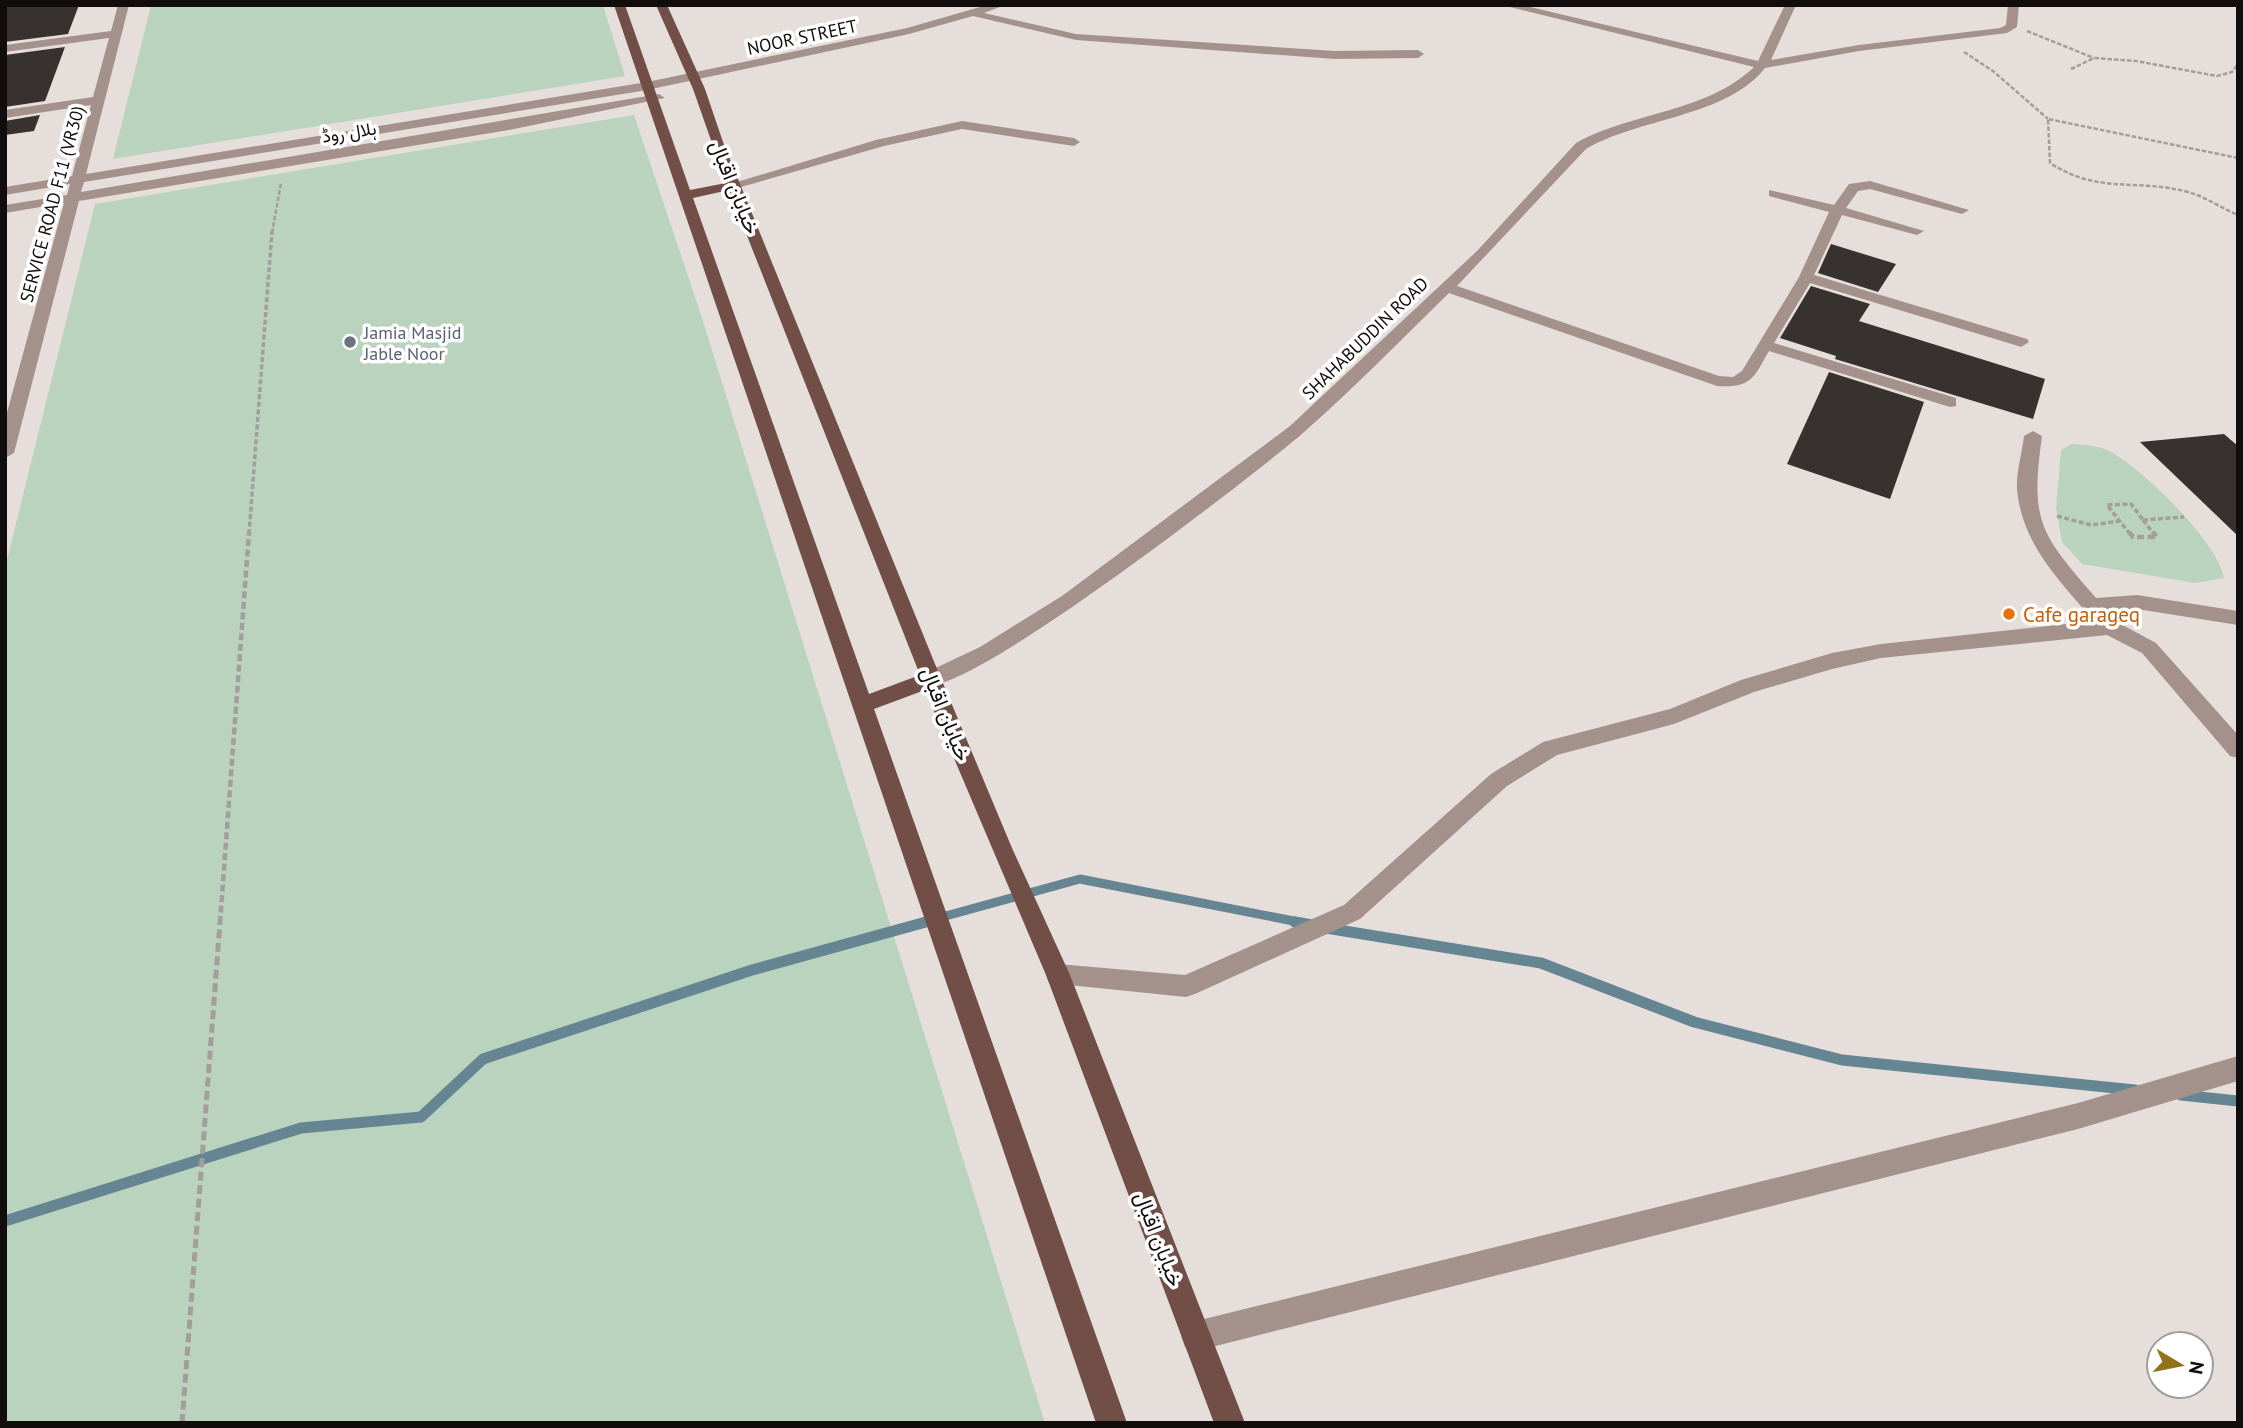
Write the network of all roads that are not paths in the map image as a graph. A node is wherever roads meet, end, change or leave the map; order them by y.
1 (124, 5) edge
2 (619, 5) edge
3 (661, 5) edge
4 (1000, 5) edge
5 (1507, 5) edge
6 (1791, 5) edge
7 (2014, 5) edge
8 (966, 13) junction
9 (117, 34) junction
10 (5, 49) edge
11 (1418, 54) dead end
12 (1761, 65) junction
13 (695, 83) junction
14 (649, 92) junction
15 (101, 100) junction
16 (5, 114) edge
17 (1074, 142) dead end
18 (79, 179) junction
19 (734, 186) junction
20 (5, 191) edge
21 (1773, 193) dead end
22 (687, 195) junction
23 (71, 199) junction
24 (5, 209) edge
25 (1837, 210) junction
26 (1962, 210) dead end
27 (1917, 231) dead end
28 (1806, 277) junction
29 (1447, 287) junction
30 (2021, 342) dead end
31 (1765, 345) junction
32 (1950, 402) dead end
33 (2032, 436) dead end
34 (5, 453) edge
35 (2093, 605) junction
36 (2238, 618) edge
37 (2110, 627) junction
38 (932, 680) junction
39 (863, 705) junction
40 (2235, 744) edge
41 (1058, 975) junction
42 (2238, 1068) edge
43 (1196, 1336) junction
44 (1112, 1423) edge
45 (1230, 1423) edge

1 - 9 street, SERVICE ROAD F11 (VR30)
2 - 14 main road
3 - 13 main road, خیابان اقبال
4 - 8 street, NOOR STREET
5 - 12 street
6 - 12 street, SHAHABUDDIN ROAD
7 - 12 street
8 - 11 street
8 - 13 street, NOOR STREET
9 - 10 street
9 - 15 street, SERVICE ROAD F11 (VR30)
12 - 29 street, SHAHABUDDIN ROAD
13 - 14 street, ہلال روڈ
13 - 19 main road, خیابان اقبال
14 - 18 street, ہلال روڈ
14 - 22 main road
14 - 23 street, ہلال روڈ
15 - 16 street
15 - 18 street, SERVICE ROAD F11 (VR30)
17 - 19 street
18 - 20 street, ہلال روڈ
18 - 23 street, SERVICE ROAD F11 (VR30)
19 - 22 main road
19 - 38 main road, خیابان اقبال
21 - 25 street
22 - 39 main road
23 - 24 street, ہلال روڈ
23 - 34 street, SERVICE ROAD F11 (VR30)
25 - 26 street
25 - 27 street
25 - 28 street
28 - 30 street
28 - 31 street
29 - 31 street
29 - 38 street, SHAHABUDDIN ROAD
31 - 32 street
33 - 35 street
35 - 36 street
35 - 37 street
37 - 40 street
37 - 41 street
38 - 39 main road
38 - 41 main road, خیابان اقبال
39 - 44 main road
41 - 43 main road, خیابان اقبال
42 - 43 street
43 - 45 main road, خیابان اقبال

